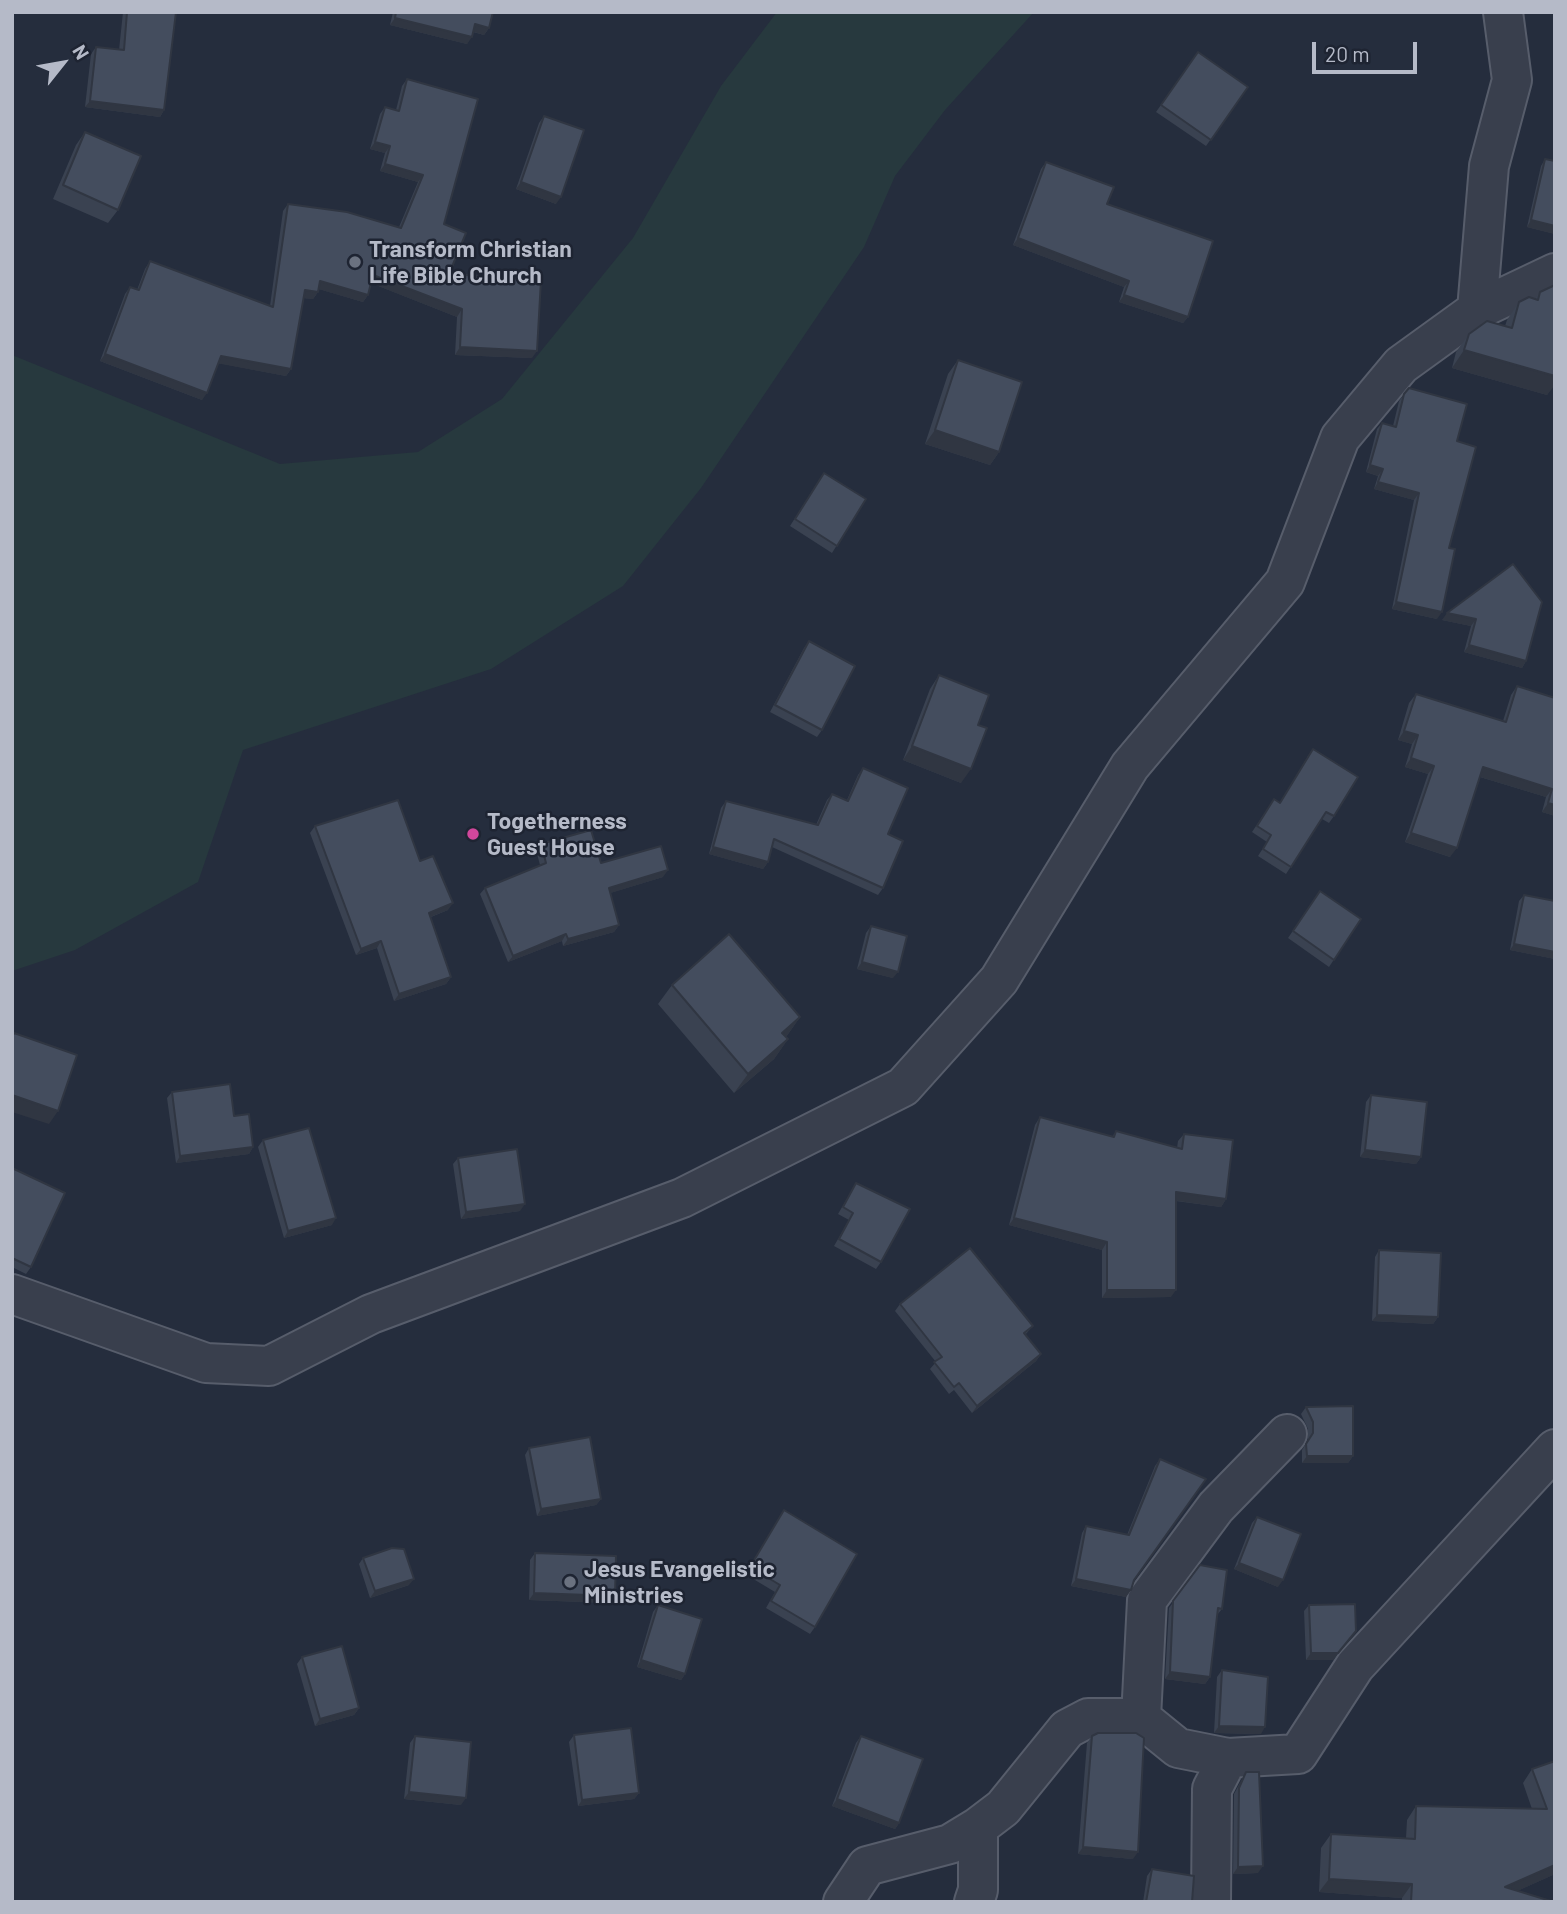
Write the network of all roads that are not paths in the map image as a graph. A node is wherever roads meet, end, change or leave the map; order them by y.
1 (1503, 12) edge
2 (1555, 273) edge
3 (1477, 310) junction
4 (12, 1294) edge
5 (1287, 1434) dead end
6 (1555, 1448) edge
7 (1141, 1718) junction
8 (1228, 1758) junction
9 (978, 1827) junction
10 (844, 1902) edge
11 (974, 1902) edge
12 (1211, 1902) edge

1 - 3 street
2 - 3 street
3 - 4 street
5 - 7 street
6 - 8 street
7 - 8 street
7 - 9 street
8 - 12 street
9 - 10 street
9 - 11 street

